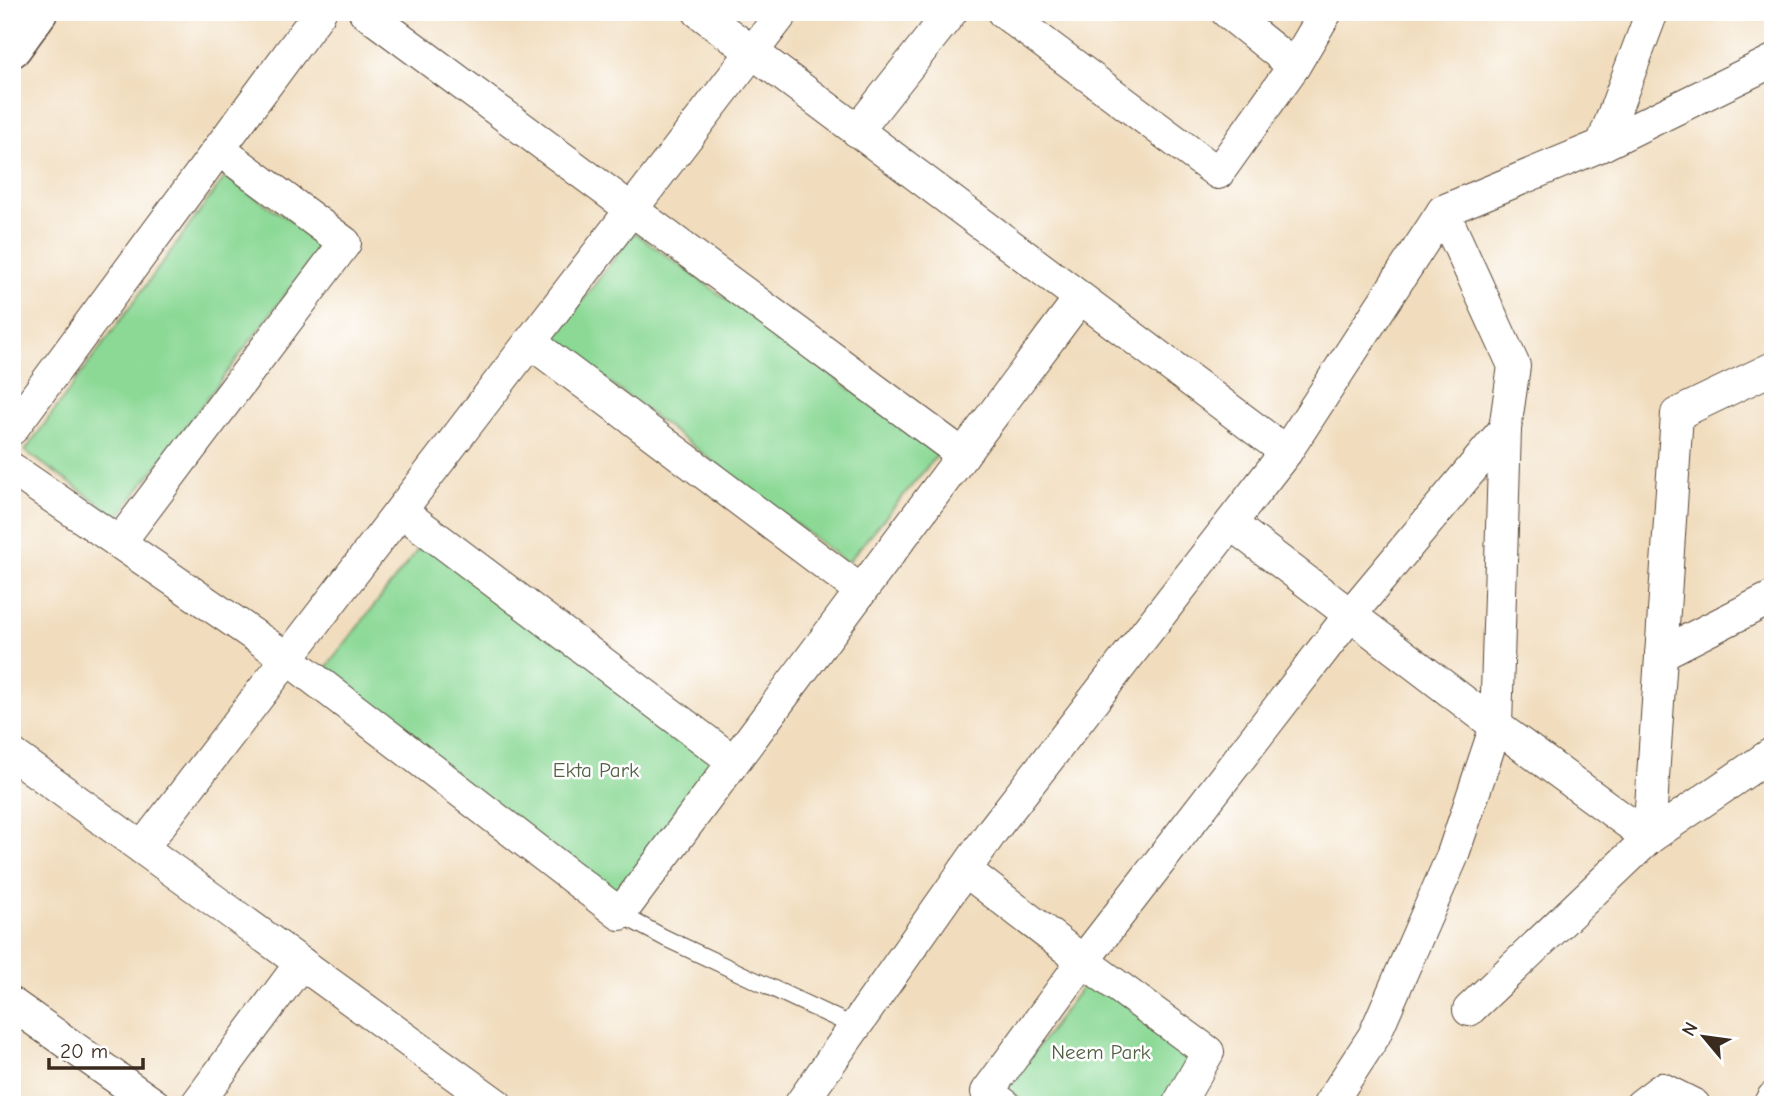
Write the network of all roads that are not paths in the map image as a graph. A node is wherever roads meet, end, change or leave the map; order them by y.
1 (38, 12) edge
2 (320, 12) edge
3 (365, 12) edge
4 (699, 12) edge
5 (783, 12) edge
6 (951, 12) edge
7 (1003, 12) edge
8 (1227, 12) edge
9 (1326, 12) edge
10 (1652, 12) edge
11 (12, 48) edge
12 (753, 53) junction
13 (1773, 61) edge
14 (1294, 66) junction
15 (858, 131) junction
16 (1602, 145) junction
17 (220, 150) junction
18 (631, 211) junction
19 (1443, 211) junction
20 (1080, 298) junction
21 (530, 342) junction
22 (1773, 368) edge
23 (12, 429) edge
24 (1505, 429) junction
25 (1286, 452) junction
26 (963, 454) junction
27 (12, 469) edge
28 (401, 511) junction
29 (1231, 524) junction
30 (120, 543) junction
31 (861, 591) junction
32 (1773, 597) edge
33 (1350, 615) junction
34 (1661, 654) junction
35 (287, 658) junction
36 (1496, 726) junction
37 (1773, 753) edge
38 (12, 754) edge
39 (733, 761) junction
40 (1648, 838) junction
41 (142, 848) junction
42 (965, 870) junction
43 (620, 914) junction
44 (1083, 961) junction
45 (301, 963) junction
46 (12, 1004) edge
47 (1469, 1010) dead end
48 (855, 1027) junction
49 (1773, 1098) edge
50 (155, 1105) edge
51 (196, 1105) edge
52 (498, 1105) edge
53 (800, 1105) edge
54 (1004, 1105) edge
55 (1178, 1105) edge
56 (1329, 1105) edge
57 (1641, 1105) edge
58 (1694, 1105) edge
59 (1769, 1105) edge

1 - 11 street
2 - 17 street
3 - 18 street
4 - 12 street
5 - 12 street
6 - 15 street
7 - 14 street
8 - 14 street
9 - 14 street
10 - 16 street
12 - 15 street
12 - 18 street
13 - 16 street
15 - 20 street
16 - 19 street
17 - 23 street
17 - 30 street
18 - 21 street
18 - 26 street
19 - 24 street
19 - 25 street
20 - 25 street
20 - 26 street
21 - 28 street
21 - 31 street
22 - 34 street
24 - 33 street
24 - 36 street
25 - 29 street
26 - 31 street
27 - 30 street
28 - 35 street
28 - 39 street
29 - 33 street
29 - 42 street
30 - 35 street
31 - 39 street
32 - 34 street
33 - 36 street
33 - 44 street
34 - 40 street
35 - 41 street
35 - 43 street
36 - 40 street
36 - 56 street
37 - 40 street
38 - 41 street
39 - 43 street
40 - 47 street
41 - 45 street
42 - 44 street
42 - 48 street
43 - 48 lane
44 - 54 street
44 - 55 street
45 - 51 street
45 - 52 street
46 - 50 street
48 - 53 street
49 - 59 street
57 - 58 street

